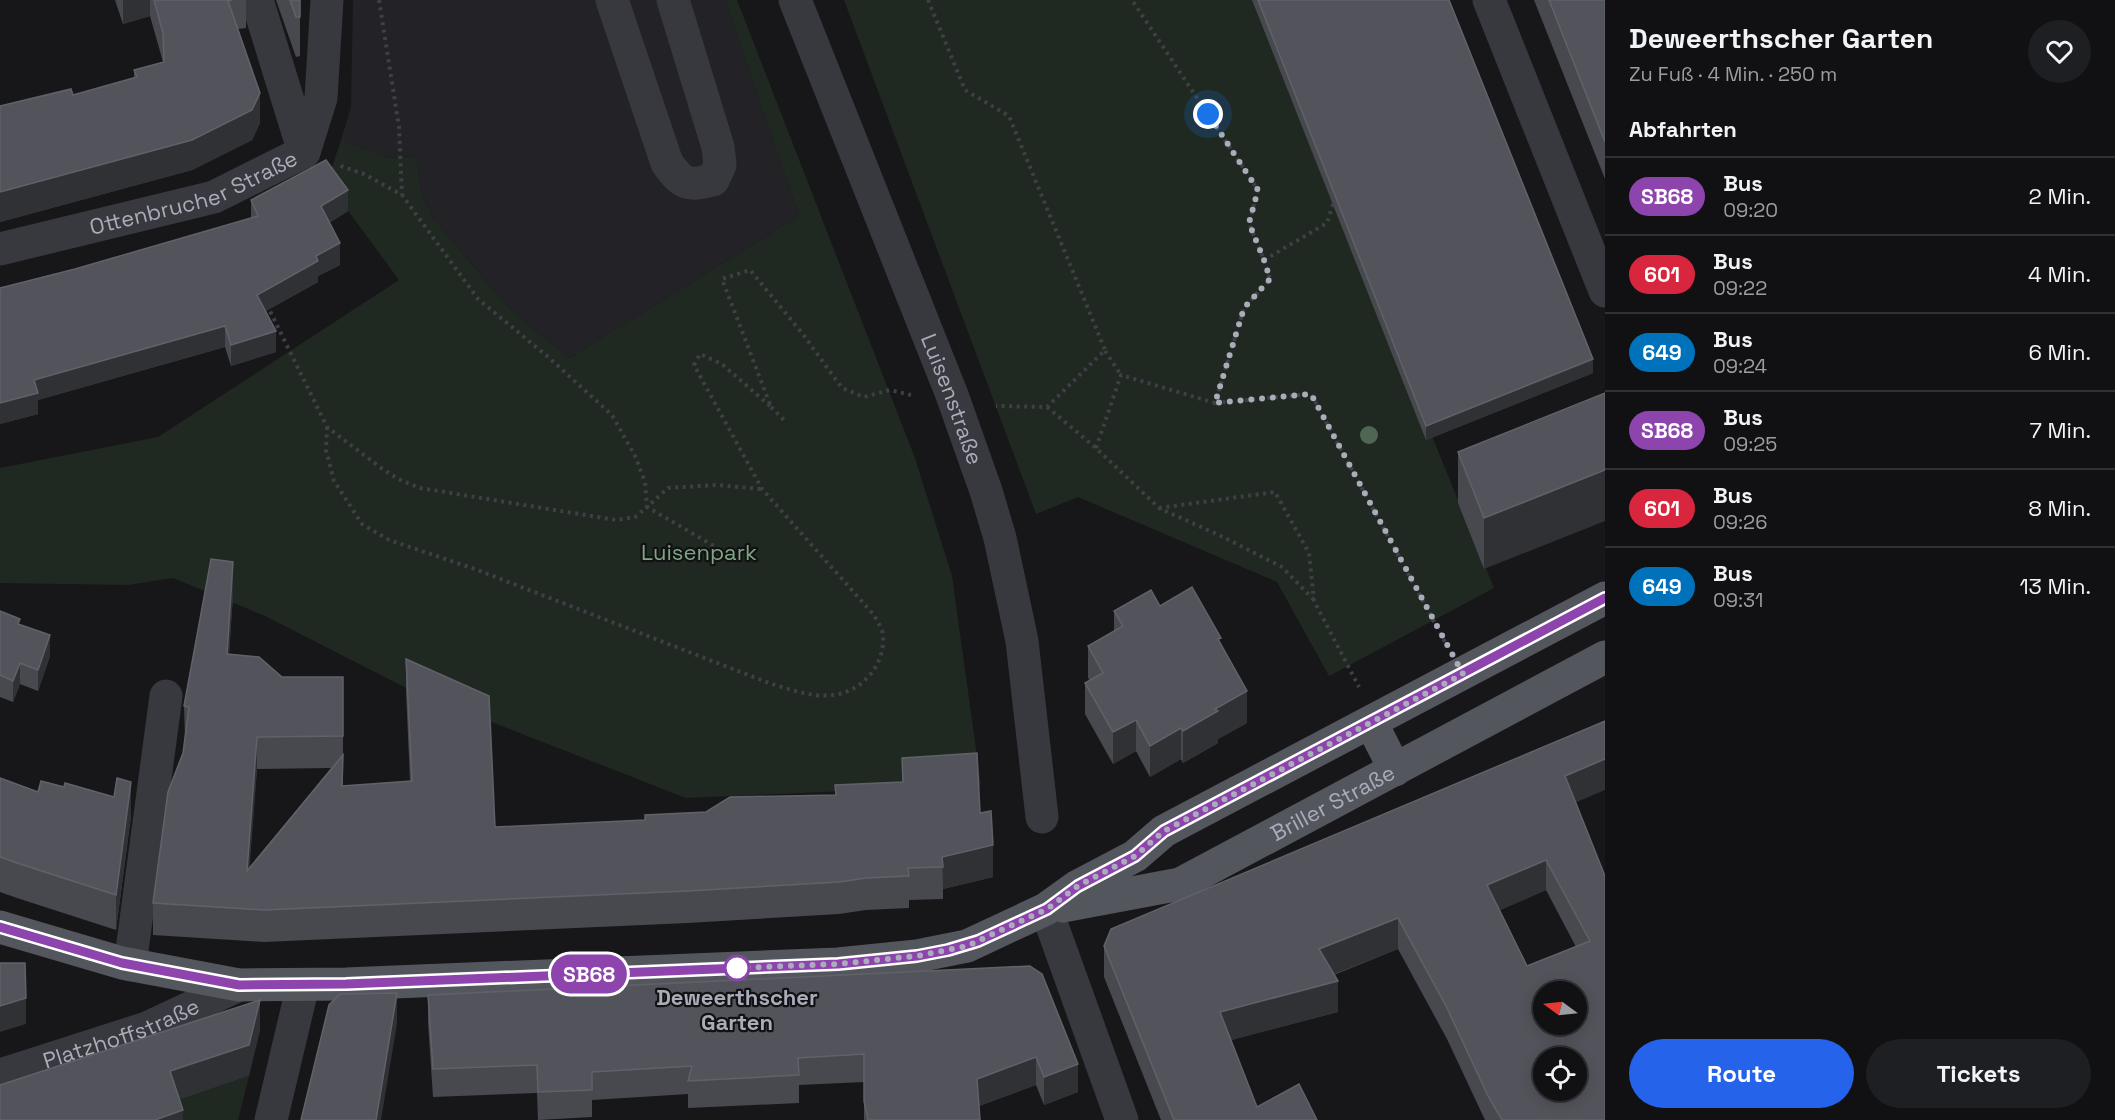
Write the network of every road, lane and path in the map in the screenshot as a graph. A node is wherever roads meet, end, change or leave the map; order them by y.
1 (257, 0) edge
2 (327, 0) edge
3 (379, 0) edge
4 (612, 0) edge
5 (673, 0) edge
6 (795, 0) edge
7 (928, 0) edge
8 (1132, 0) edge
9 (1489, 0) edge
10 (304, 152) junction
11 (402, 195) junction
12 (1333, 204) edge
13 (0, 249) edge
14 (1264, 260) junction
15 (1605, 291) edge
16 (265, 301) edge
17 (1105, 350) junction
18 (1121, 375) junction
19 (890, 390) dead end
20 (952, 395) junction
21 (1215, 403) junction
22 (771, 407) junction
23 (1047, 407) junction
24 (786, 422) dead end
25 (327, 427) junction
26 (1096, 448) junction
27 (762, 489) junction
28 (647, 507) junction
29 (1159, 508) junction
30 (733, 557) dead end
31 (1605, 598) edge
32 (1314, 601) junction
33 (1605, 657) edge
34 (1463, 674) junction
35 (166, 696) dead end
36 (1373, 721) junction
37 (1395, 771) junction
38 (1042, 817) dead end
39 (1047, 909) junction
40 (0, 927) edge
41 (130, 965) junction
42 (239, 985) junction
43 (303, 985) junction
44 (0, 1075) edge
45 (271, 1120) edge
46 (1122, 1120) edge

1 - 10 street
2 - 10 street, Ottenbrucher Straße
3 - 11 path
4 - 5 street
6 - 20 street, Luisenstraße
7 - 17 path
8 - 14 path
9 - 15 street
10 - 11 path
10 - 13 street, Ottenbrucher Straße
11 - 28 path
12 - 14 path
14 - 21 path
16 - 25 path
17 - 18 path
17 - 23 path
18 - 21 path
18 - 26 path
19 - 22 path
20 - 23 path
20 - 38 street, Luisenstraße
21 - 34 path
22 - 24 path
22 - 27 path
23 - 26 path
25 - 27 path
25 - 28 path
26 - 29 path
27 - 28 path
28 - 30 path
29 - 32 path
29 - 32 path
31 - 34 main road, Briller Straße
32 - 36 path
33 - 37 main road, Briller Straße
34 - 36 main road, Briller Straße
35 - 41 street
36 - 37 main road
36 - 39 main road, Briller Straße
37 - 39 main road, Briller Straße
39 - 43 main road, Briller Straße
39 - 46 street
40 - 41 main road, Briller Straße
41 - 42 main road, Briller Straße
42 - 43 main road, Briller Straße
42 - 44 street, Platzhoffstraße
43 - 45 street

